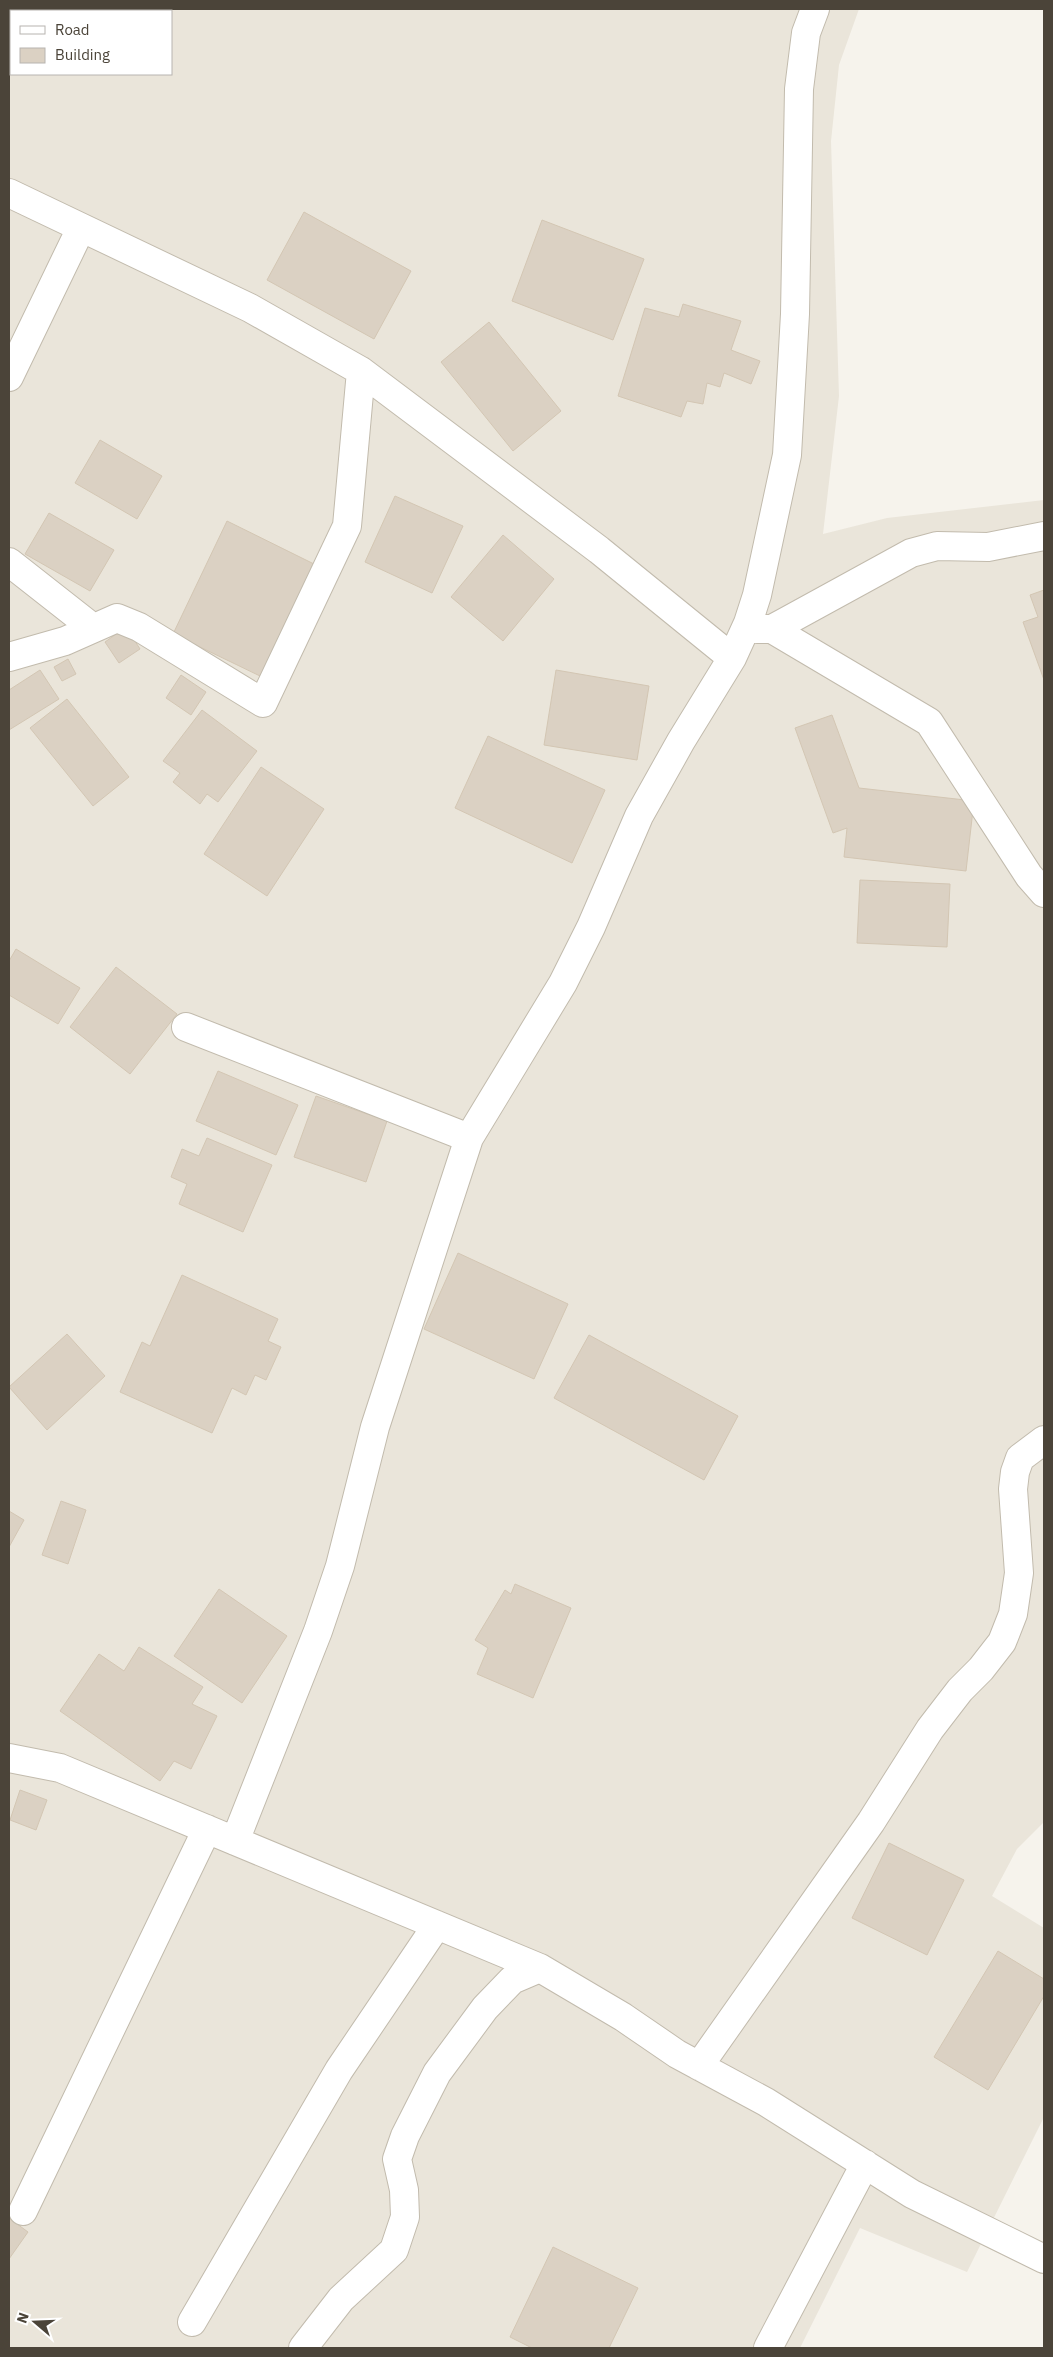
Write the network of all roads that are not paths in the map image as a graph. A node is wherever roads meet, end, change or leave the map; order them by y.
1 (815, 9) edge
2 (9, 193) edge
3 (81, 228) junction
4 (361, 371) junction
5 (9, 377) edge
6 (1044, 536) edge
7 (9, 562) edge
8 (93, 628) junction
9 (759, 628) junction
10 (9, 657) edge
11 (732, 658) junction
12 (1044, 893) edge
13 (186, 1027) dead end
14 (469, 1138) junction
15 (1044, 1440) edge
16 (9, 1758) edge
17 (207, 1829) junction
18 (235, 1841) junction
19 (437, 1925) junction
20 (540, 1968) junction
21 (699, 2066) junction
22 (865, 2164) junction
23 (23, 2211) dead end
24 (1044, 2259) edge
25 (192, 2322) dead end
26 (303, 2348) edge
27 (768, 2348) edge

1 - 9 street
2 - 3 street
3 - 4 street
3 - 5 street
4 - 8 street
4 - 11 street
6 - 9 street
7 - 8 street
8 - 10 street
9 - 11 street
9 - 12 street
11 - 14 street
13 - 14 street
14 - 18 street
15 - 21 street
16 - 17 street
17 - 18 street
17 - 23 street
18 - 19 street
19 - 20 street
19 - 25 street
20 - 21 street
20 - 26 street
21 - 22 street
22 - 24 street
22 - 27 street

